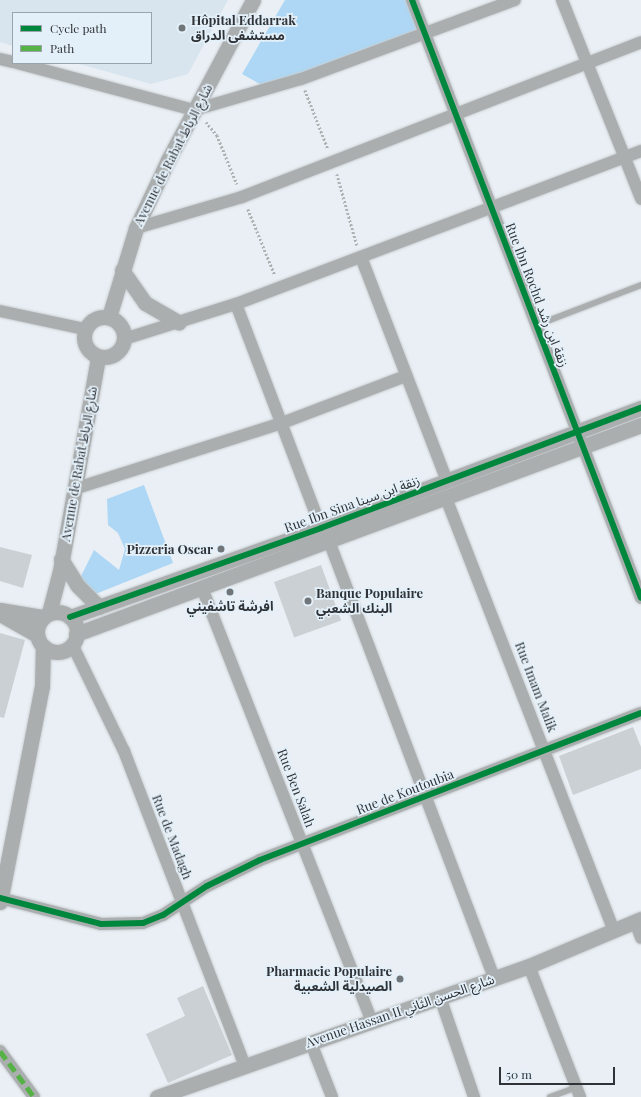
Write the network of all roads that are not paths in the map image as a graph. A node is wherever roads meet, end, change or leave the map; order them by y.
1 (253, 0) edge
2 (412, 0) edge
3 (516, 0) edge
4 (562, 0) edge
5 (424, 32) junction
6 (641, 42) edge
7 (0, 58) edge
8 (12, 62) edge
9 (21, 64) edge
10 (587, 64) junction
11 (194, 110) junction
12 (455, 112) junction
13 (641, 151) edge
14 (624, 157) junction
15 (641, 199) edge
16 (492, 207) junction
17 (136, 228) junction
18 (361, 257) junction
19 (122, 270) junction
20 (641, 285) edge
21 (236, 304) junction
22 (0, 311) edge
23 (109, 317) junction
24 (179, 324) junction
25 (537, 325) junction
26 (85, 329) junction
27 (124, 339) junction
28 (98, 356) junction
29 (406, 376) junction
30 (641, 408) edge
31 (282, 423) junction
32 (641, 425) edge
33 (578, 432) junction
34 (583, 446) junction
35 (447, 481) junction
36 (74, 489) junction
37 (446, 498) junction
38 (325, 535) junction
39 (60, 565) junction
40 (202, 588) junction
41 (641, 598) edge
42 (99, 607) junction
43 (0, 610) edge
44 (0, 614) edge
45 (46, 615) junction
46 (68, 616) junction
47 (40, 640) junction
48 (70, 643) junction
49 (42, 686) junction
50 (641, 713) edge
51 (545, 751) junction
52 (425, 796) junction
53 (303, 843) junction
54 (0, 900) edge
55 (182, 903) junction
56 (638, 920) edge
57 (614, 932) junction
58 (641, 938) edge
59 (529, 966) junction
60 (494, 978) junction
61 (440, 997) junction
62 (372, 1021) junction
63 (311, 1043) junction
64 (0, 1051) edge
65 (245, 1066) junction
66 (578, 1092) edge
67 (34, 1097) edge
68 (157, 1097) edge
69 (332, 1097) edge
70 (474, 1097) edge
71 (550, 1097) edge

1 - 11 street, Avenue de Rabat شارع الرباط
2 - 5 street, Rue Ibn Rochd زنقة ابن رشد
3 - 5 street
4 - 10 street
5 - 11 street
5 - 12 street, Rue Ibn Rochd زنقة ابن رشد
6 - 10 street
7 - 8 street
9 - 11 street
10 - 12 street
10 - 14 street
11 - 17 street, Avenue de Rabat شارع الرباط
12 - 16 street, Rue Ibn Rochd زنقة ابن رشد
12 - 17 street
13 - 14 street
14 - 15 street
14 - 16 street
16 - 18 street
16 - 25 street, Rue Ibn Rochd زنقة ابن رشد
17 - 19 street, Avenue de Rabat شارع الرباط
18 - 21 street
18 - 29 street
19 - 23 street, Avenue de Rabat شارع الرباط
19 - 24 street
20 - 25 lane
21 - 24 street
21 - 31 street
22 - 26 street
23 - 26 street
23 - 27 street
24 - 27 street
25 - 33 street, Rue Ibn Rochd زنقة ابن رشد
26 - 28 street
27 - 28 street
28 - 36 street, Avenue de Rabat شارع الرباط
29 - 31 street
29 - 35 street
30 - 33 street, Rue Ibn Sina زنقة ابن سينا
31 - 36 street
31 - 38 street
32 - 34 street, Rue Ibn Sina زنقة ابن سينا
33 - 34 street, Rue Ibn Rochd زنقة ابن رشد
33 - 35 street, Rue Ibn Sina زنقة ابن سينا
34 - 37 street, Rue Ibn Sina زنقة ابن سينا
34 - 41 street, Rue Ibn Rochd زنقة ابن رشد
35 - 38 street, Rue Ibn Sina زنقة ابن سينا
36 - 39 street, Avenue de Rabat شارع الرباط
37 - 38 street, Rue Ibn Sina زنقة ابن سينا
37 - 51 street, Rue Imam Malik
38 - 40 street, Rue Ibn Sina زنقة ابن سينا
38 - 42 street, Rue Ibn Sina زنقة ابن سينا
38 - 52 street
39 - 42 street
39 - 45 street, Avenue de Rabat شارع الرباط
39 - 46 street, Avenue de Rabat شارع الرباط
40 - 48 street, Rue Ibn Sina زنقة ابن سينا
40 - 53 street, Rue Ben Salah
42 - 46 street, Rue Ibn Sina زنقة ابن سينا
43 - 45 street, Rue Ibn Sina زنقة ابن سينا
44 - 47 street
45 - 46 street, Rue Ibn Sina زنقة ابن سينا
45 - 47 street, Avenue de Rabat شارع الرباط
46 - 48 street, Avenue de Rabat شارع الرباط
47 - 48 street
47 - 49 street
48 - 49 street
48 - 55 street, Rue de Madagh
49 - 54 street
50 - 51 street, Rue de Koutoubia
51 - 52 street, Rue de Koutoubia
51 - 57 street, Rue Imam Malik
52 - 53 street, Rue de Koutoubia
52 - 60 street
53 - 55 street, Rue de Koutoubia
53 - 62 street, Rue Ben Salah
54 - 55 street, Rue de Koutoubia
55 - 65 street, Rue de Madagh
56 - 57 street, Avenue Hassan II شارع الحسن الثاني
56 - 58 street
57 - 59 street, Avenue Hassan II شارع الحسن الثاني
59 - 60 street, Avenue Hassan II شارع الحسن الثاني
59 - 66 street
60 - 61 street, Avenue Hassan II شارع الحسن الثاني
61 - 62 street, Avenue Hassan II شارع الحسن الثاني
61 - 70 street
62 - 63 street, Avenue Hassan II شارع الحسن الثاني
63 - 65 street, Avenue Hassan II شارع الحسن الثاني
63 - 69 street
64 - 67 street
65 - 68 street, Avenue Hassan II شارع الحسن الثاني
66 - 71 lane

